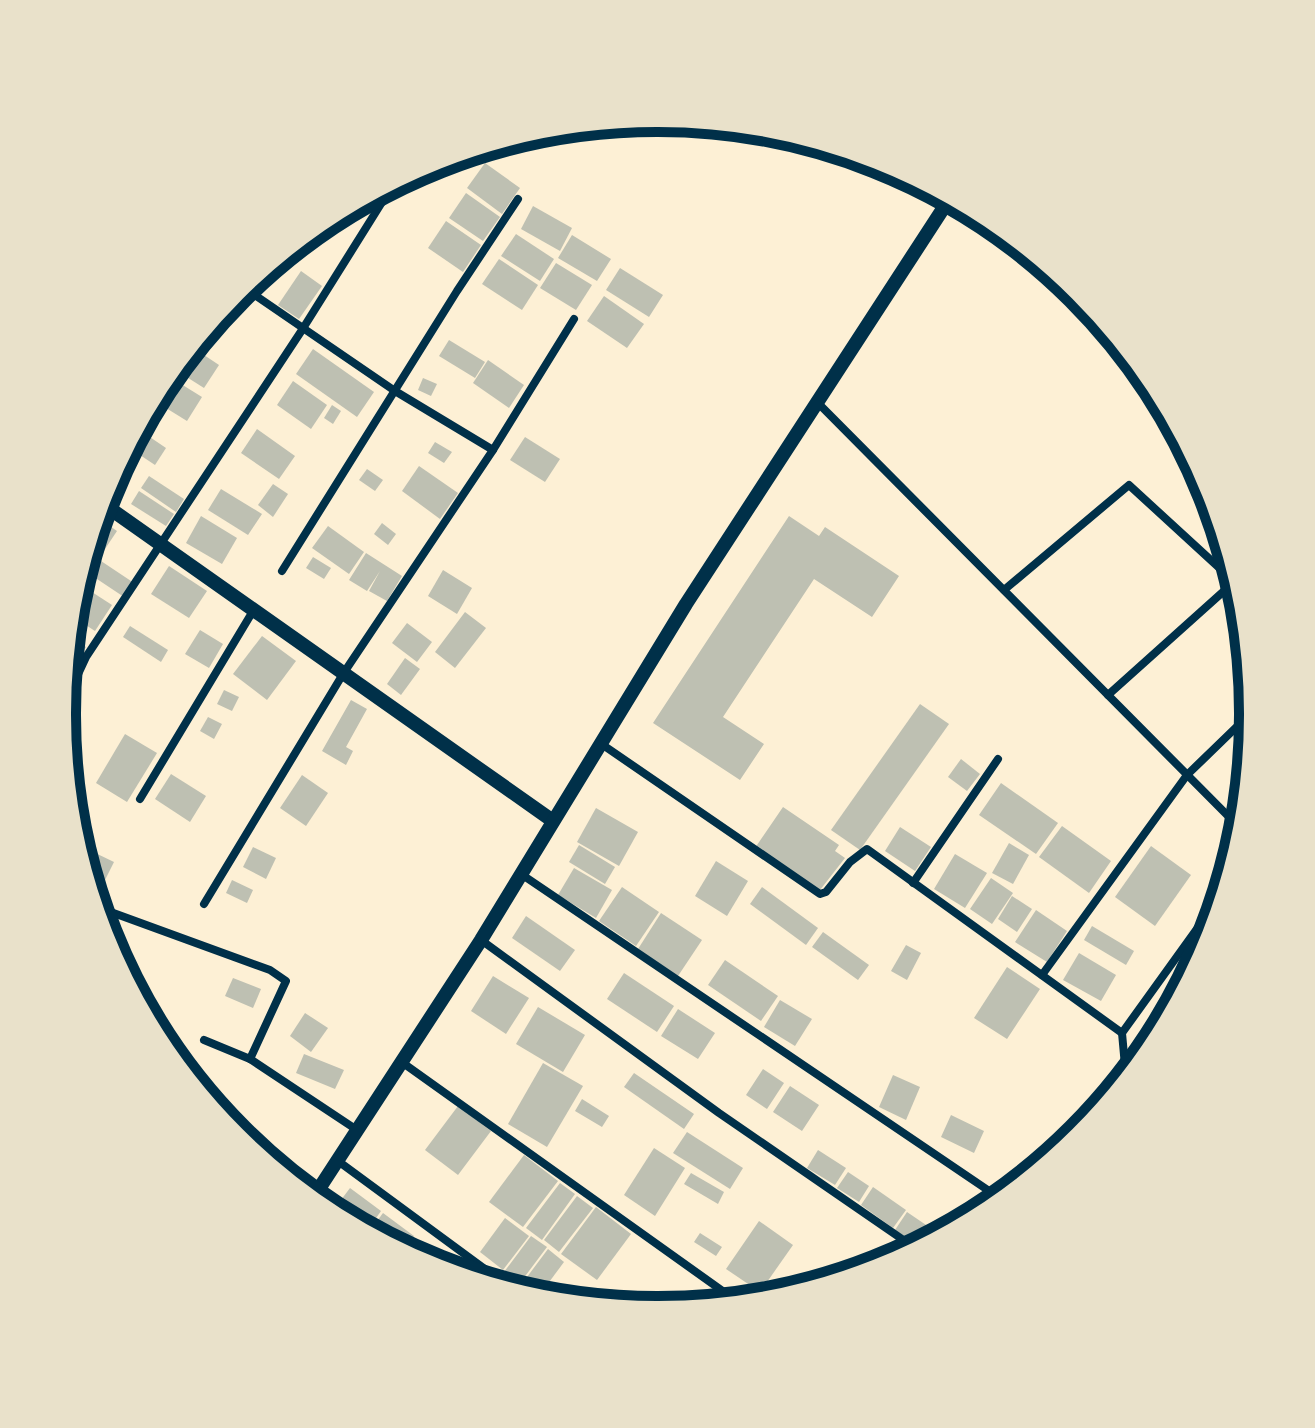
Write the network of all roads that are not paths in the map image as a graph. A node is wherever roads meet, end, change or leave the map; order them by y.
1 (518, 199) dead end
2 (382, 202) edge
3 (944, 208) edge
4 (254, 295) edge
5 (574, 319) dead end
6 (302, 330) junction
7 (395, 391) junction
8 (817, 402) junction
9 (493, 450) junction
10 (113, 511) edge
11 (159, 545) junction
12 (1221, 570) edge
13 (282, 571) dead end
14 (1004, 590) junction
15 (1226, 593) edge
16 (253, 611) junction
17 (77, 673) edge
18 (343, 674) junction
19 (1108, 695) junction
20 (1239, 725) edge
21 (600, 743) junction
22 (998, 759) dead end
23 (1187, 775) junction
24 (140, 799) dead end
25 (1230, 818) edge
26 (553, 821) junction
27 (521, 874) junction
28 (913, 883) junction
29 (204, 904) dead end
30 (111, 912) edge
31 (1198, 928) edge
32 (481, 940) junction
33 (1042, 975) junction
34 (1122, 1033) junction
35 (204, 1040) dead end
36 (250, 1059) junction
37 (1124, 1060) edge
38 (403, 1063) junction
39 (357, 1130) junction
40 (338, 1161) junction
41 (320, 1187) edge
42 (989, 1191) edge
43 (904, 1241) edge
44 (485, 1269) edge
45 (724, 1292) edge

1 - 7 street
2 - 6 street
3 - 8 street
4 - 6 street
5 - 9 street
6 - 7 street
6 - 11 street
7 - 9 street
7 - 13 street
8 - 14 street
8 - 21 street
9 - 18 street
10 - 11 street
11 - 16 street
11 - 17 street
12 - 14 street
14 - 19 street
15 - 19 street
16 - 18 street
16 - 24 street
18 - 26 street
18 - 29 street
19 - 23 street
20 - 23 street
21 - 26 street
21 - 28 street
22 - 28 street
23 - 25 street
23 - 33 street
26 - 27 street
27 - 32 street
27 - 42 street
28 - 33 street
30 - 36 street
31 - 34 street
32 - 38 street
32 - 43 street
33 - 34 street
34 - 37 street
35 - 36 street
36 - 39 street
38 - 39 street
38 - 45 street
39 - 40 street
40 - 41 street
40 - 44 street

